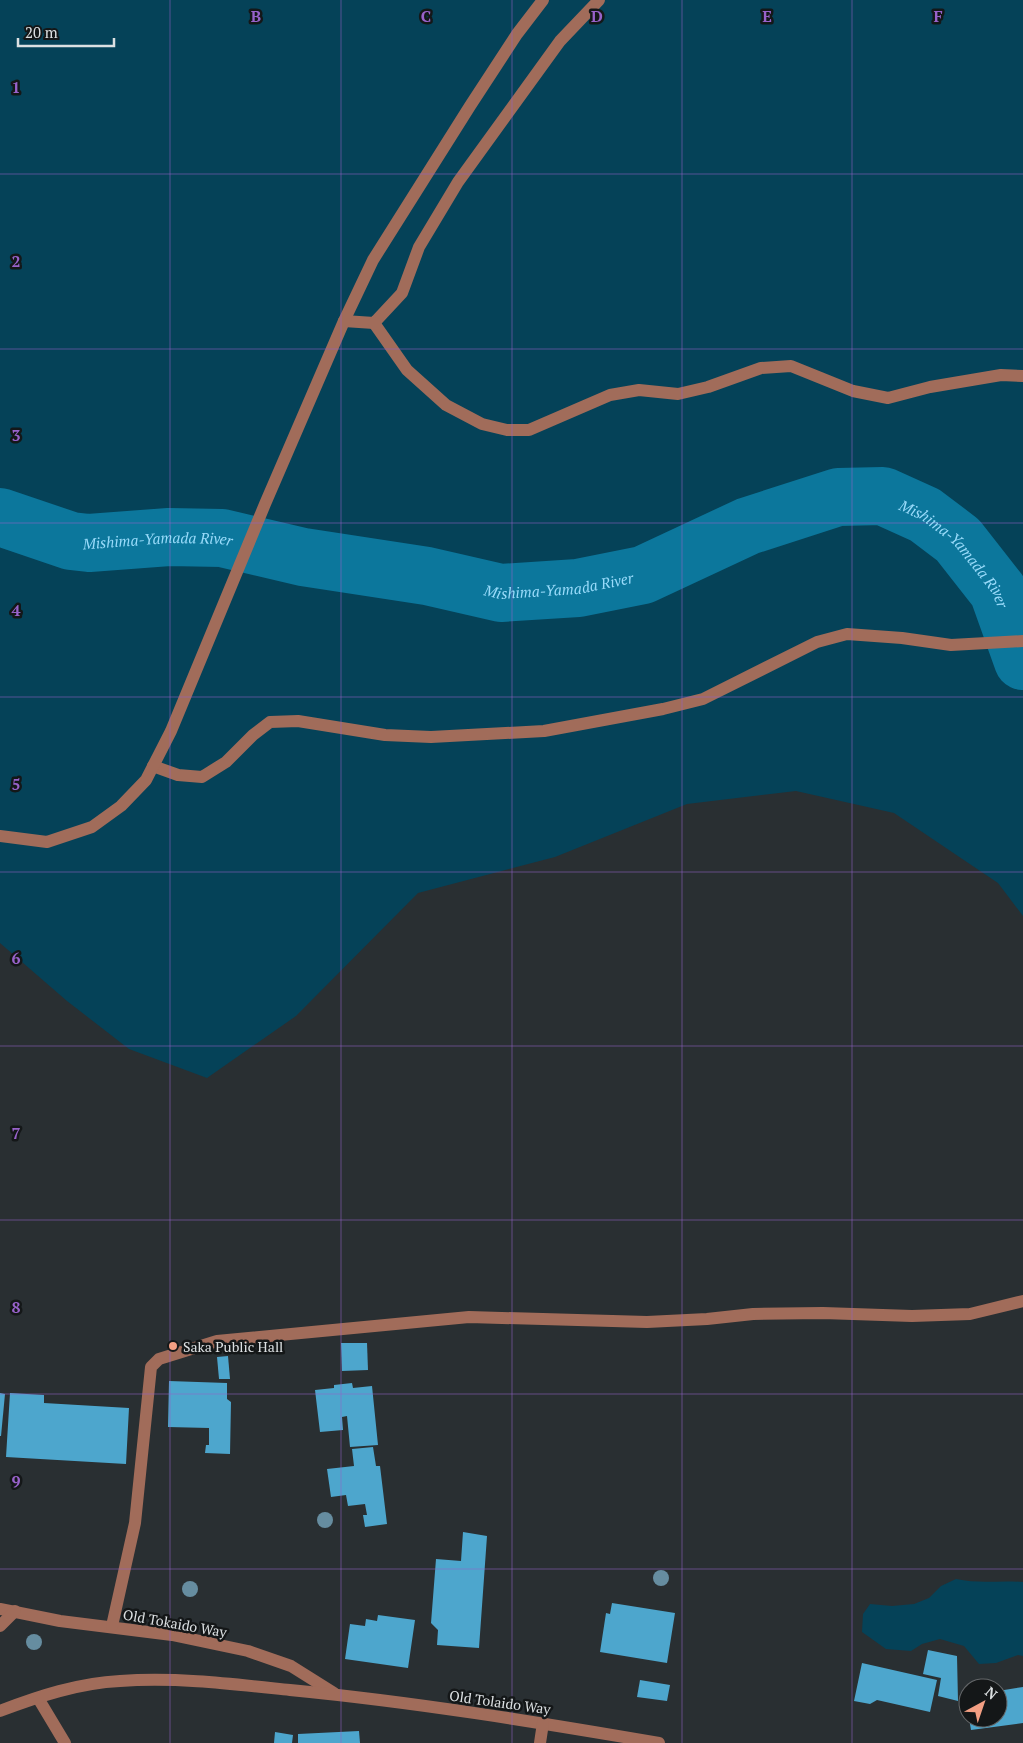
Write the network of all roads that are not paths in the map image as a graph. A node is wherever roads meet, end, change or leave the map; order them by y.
1 (543, 0) edge
2 (599, 0) edge
3 (344, 321) junction
4 (374, 323) junction
5 (1023, 376) edge
6 (1023, 641) edge
7 (153, 766) junction
8 (0, 836) edge
9 (1023, 1301) edge
10 (0, 1608) edge
11 (14, 1611) junction
12 (0, 1626) edge
13 (112, 1626) junction
14 (336, 1694) junction
15 (38, 1698) junction
16 (0, 1711) edge
17 (543, 1723) junction
18 (65, 1743) edge
19 (540, 1743) edge
20 (659, 1743) edge

1 - 3 street
2 - 4 street
3 - 4 street
3 - 7 street
4 - 5 street
6 - 7 street
7 - 8 street
9 - 13 street
10 - 11 street, Old Tokaido Way
11 - 12 street
11 - 13 street, Old Tokaido Way
13 - 14 street, Old Tokaido Way
14 - 15 street, Old Tolaido Way
14 - 17 street, Old Tolaido Way
15 - 16 street, Old Tolaido Way
15 - 18 street
17 - 19 street
17 - 20 street, Old Tolaido Way

